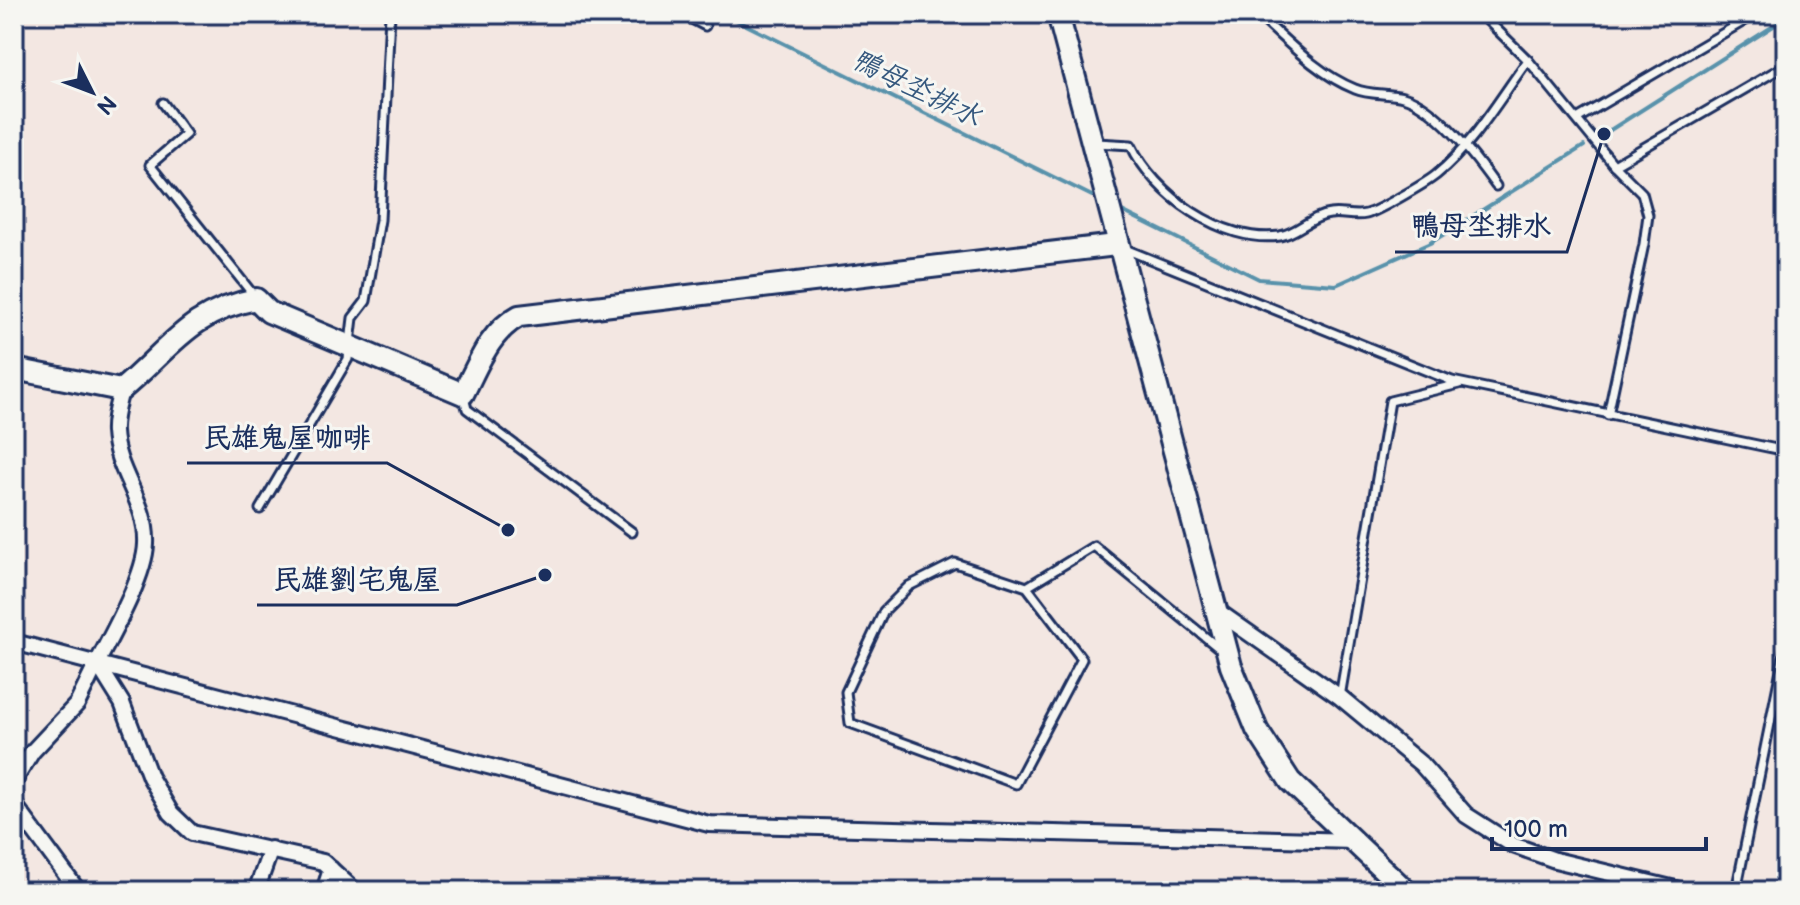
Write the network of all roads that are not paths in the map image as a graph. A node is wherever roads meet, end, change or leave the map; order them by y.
1 (390, 14) edge
2 (682, 14) edge
3 (1058, 14) edge
4 (1257, 14) edge
5 (1481, 14) edge
6 (1756, 14) edge
7 (705, 26) dead end
8 (1528, 60) junction
9 (1786, 65) edge
10 (163, 103) dead end
11 (1577, 119) junction
12 (1091, 143) junction
13 (1465, 144) junction
14 (1614, 165) junction
15 (1496, 186) dead end
16 (1116, 245) junction
17 (256, 299) junction
18 (349, 345) junction
19 (14, 369) edge
20 (1461, 383) junction
21 (121, 390) junction
22 (463, 394) junction
23 (1608, 415) junction
24 (1786, 451) edge
25 (260, 509) dead end
26 (632, 532) dead end
27 (1027, 587) junction
28 (1216, 610) junction
29 (14, 642) edge
30 (1786, 645) edge
31 (1228, 655) junction
32 (97, 663) junction
33 (1340, 697) junction
34 (14, 781) edge
35 (14, 804) edge
36 (1354, 841) junction
37 (271, 849) junction
38 (331, 869) junction
39 (78, 891) edge
40 (256, 891) edge
41 (324, 891) edge
42 (355, 891) edge
43 (1406, 891) edge
44 (1684, 891) edge
45 (1736, 891) edge

1 - 18 lane
2 - 7 lane
3 - 12 street
4 - 13 lane
5 - 8 lane
6 - 11 lane
8 - 11 lane
8 - 13 lane
9 - 14 lane
10 - 17 lane
11 - 14 lane
12 - 13 lane
12 - 16 street
13 - 15 lane
14 - 23 lane
16 - 20 lane
16 - 22 street
16 - 28 street
17 - 18 street
17 - 21 street
18 - 22 street
18 - 25 lane
19 - 21 street
20 - 23 lane
20 - 33 lane
21 - 32 street
22 - 26 lane
23 - 24 lane
27 - 27 lane
27 - 31 lane
28 - 31 street
28 - 33 street
29 - 32 street
30 - 45 lane
31 - 36 street
32 - 34 street
32 - 36 street
32 - 37 street
33 - 44 street
35 - 39 street
36 - 43 street
37 - 38 street
37 - 40 street
38 - 41 street
38 - 42 street

